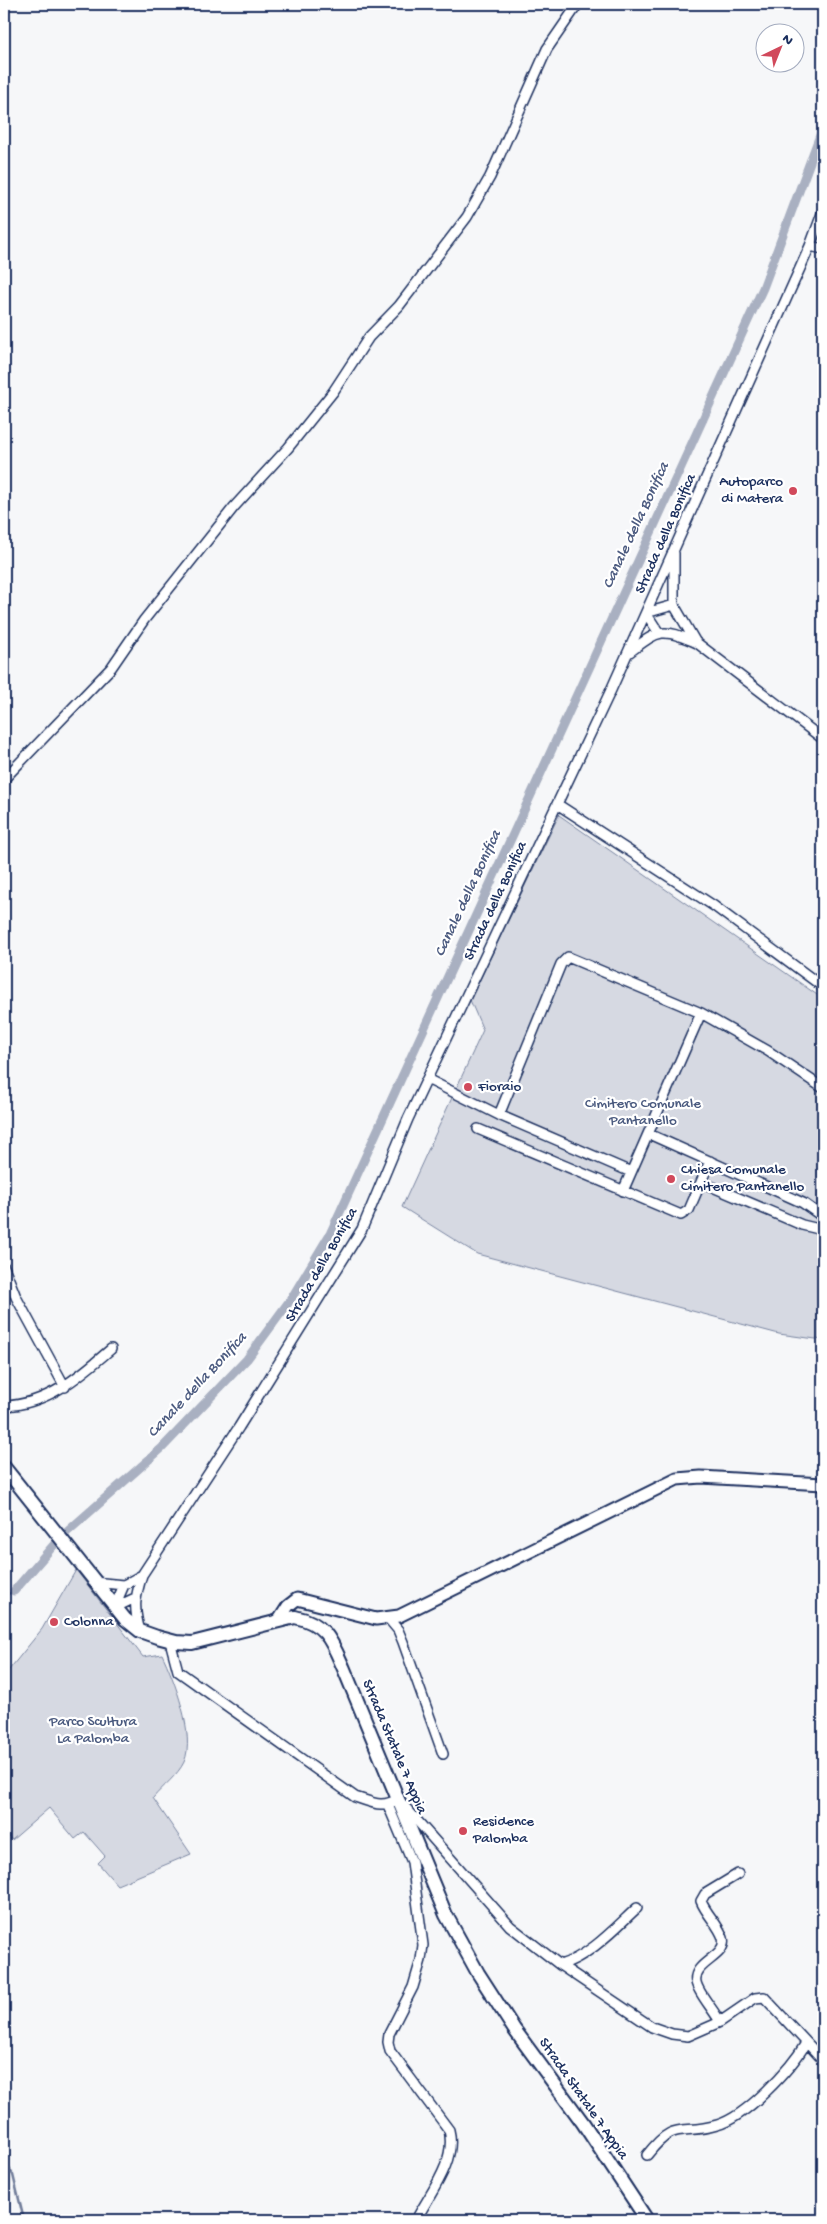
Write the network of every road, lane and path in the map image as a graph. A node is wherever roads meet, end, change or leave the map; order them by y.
1 (578, 4) edge
2 (823, 211) edge
3 (810, 246) junction
4 (823, 249) edge
5 (674, 549) junction
6 (674, 605) junction
7 (646, 613) junction
8 (659, 633) junction
9 (697, 643) junction
10 (626, 655) junction
11 (823, 738) edge
12 (4, 779) edge
13 (557, 804) junction
14 (823, 987) edge
15 (701, 1013) junction
16 (427, 1080) junction
17 (823, 1088) edge
18 (499, 1115) junction
19 (478, 1129) dead end
20 (649, 1134) junction
21 (710, 1162) junction
22 (631, 1172) junction
23 (701, 1182) junction
24 (623, 1191) junction
25 (823, 1217) edge
26 (823, 1230) edge
27 (4, 1267) edge
28 (111, 1349) dead end
29 (65, 1387) junction
30 (4, 1406) edge
31 (4, 1468) edge
32 (823, 1484) edge
33 (142, 1575) junction
34 (93, 1582) junction
35 (124, 1585) junction
36 (135, 1598) junction
37 (114, 1608) junction
38 (388, 1618) junction
39 (279, 1620) junction
40 (140, 1631) junction
41 (170, 1641) junction
42 (443, 1754) dead end
43 (393, 1802) junction
44 (738, 1874) dead end
45 (637, 1908) dead end
46 (560, 1965) junction
47 (720, 2022) junction
48 (806, 2043) junction
49 (823, 2060) edge
50 (648, 2155) dead end
51 (416, 2220) edge
52 (647, 2220) edge

1 - 12 street
2 - 3 street, Strada della Bonifica
3 - 4 street
3 - 5 street, Strada della Bonifica
5 - 6 street
5 - 7 street, Strada della Bonifica
6 - 7 street
6 - 9 street
7 - 8 street
7 - 10 street, Strada della Bonifica
8 - 9 street
8 - 10 street
9 - 11 street
10 - 13 street, Strada della Bonifica
13 - 14 street
13 - 16 street, Strada della Bonifica
15 - 17 street
15 - 18 street
15 - 20 street
16 - 18 street
16 - 33 street, Strada della Bonifica
18 - 22 street
19 - 24 street
20 - 21 street
20 - 22 street
21 - 23 street
21 - 25 street
22 - 24 street
23 - 24 street
23 - 26 street
27 - 29 street
28 - 29 street
29 - 30 street
31 - 34 main road, Strada Statale 7 Appia
32 - 38 main road
33 - 35 street
33 - 36 street
34 - 35 street
34 - 37 main road, Strada Statale 7 Appia
35 - 37 street
36 - 37 street
36 - 40 street
37 - 40 main road, Strada Statale 7 Appia
38 - 39 main road
38 - 42 street
39 - 41 main road, Strada Statale 7 Appia
39 - 43 main road, Strada Statale 7 Appia
40 - 41 main road, Strada Statale 7 Appia
41 - 43 street
43 - 46 street
43 - 51 street
43 - 52 main road, Strada Statale 7 Appia
44 - 47 street
45 - 46 street
46 - 47 street
47 - 48 street
48 - 49 street
48 - 50 street

